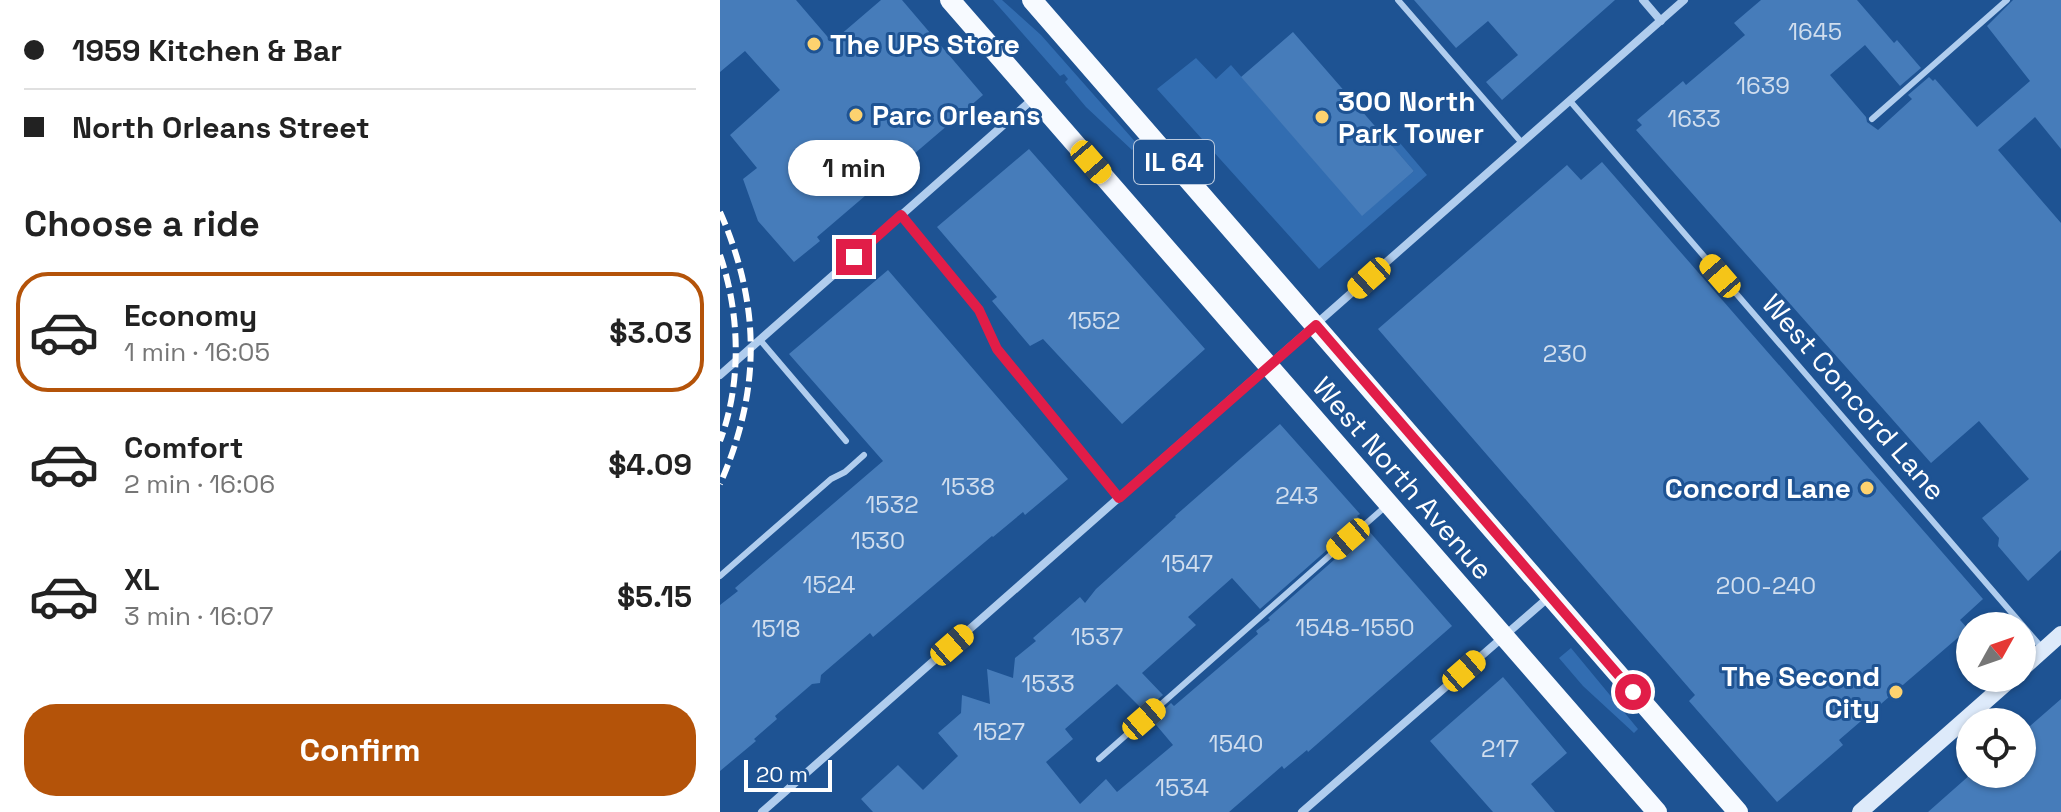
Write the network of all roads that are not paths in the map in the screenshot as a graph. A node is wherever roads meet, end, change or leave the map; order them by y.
1 (950, 0) edge
2 (1032, 0) edge
3 (1398, 0) edge
4 (1643, 0) edge
5 (1684, 0) edge
6 (2007, 0) edge
7 (1661, 21) junction
8 (1035, 97) junction
9 (1570, 101) junction
10 (1872, 119) dead end
11 (1522, 143) junction
12 (901, 215) junction
13 (1316, 325) junction
14 (760, 340) junction
15 (1268, 366) junction
16 (720, 375) edge
17 (846, 441) dead end
18 (864, 455) dead end
19 (1119, 498) junction
20 (1389, 503) junction
21 (720, 576) edge
22 (1550, 596) junction
23 (2061, 634) edge
24 (1505, 636) junction
25 (2043, 650) junction
26 (2036, 656) edge
27 (1996, 692) edge
28 (1099, 759) dead end
29 (762, 812) edge
30 (1302, 812) edge
31 (1657, 812) edge
32 (1738, 812) edge
33 (1860, 812) edge

1 - 8 main road, West North Avenue / IL 64
2 - 13 main road, West North Avenue / IL 64
3 - 11 lane
4 - 7 street
5 - 7 street
6 - 10 lane
7 - 9 street
8 - 12 street
8 - 15 main road, West North Avenue / IL 64
9 - 11 street
9 - 25 lane, West Concord Lane
11 - 13 street
12 - 14 street
12 - 19 lane
13 - 15 street
13 - 22 main road, West North Avenue / IL 64
14 - 16 street
14 - 17 lane
15 - 19 street
15 - 20 main road, West North Avenue / IL 64
18 - 21 lane
19 - 29 street
20 - 24 main road, West North Avenue / IL 64
20 - 28 lane
22 - 24 street
22 - 32 main road, West North Avenue / IL 64
23 - 25 street
24 - 30 street
24 - 31 main road, West North Avenue / IL 64
25 - 26 street
27 - 33 street

